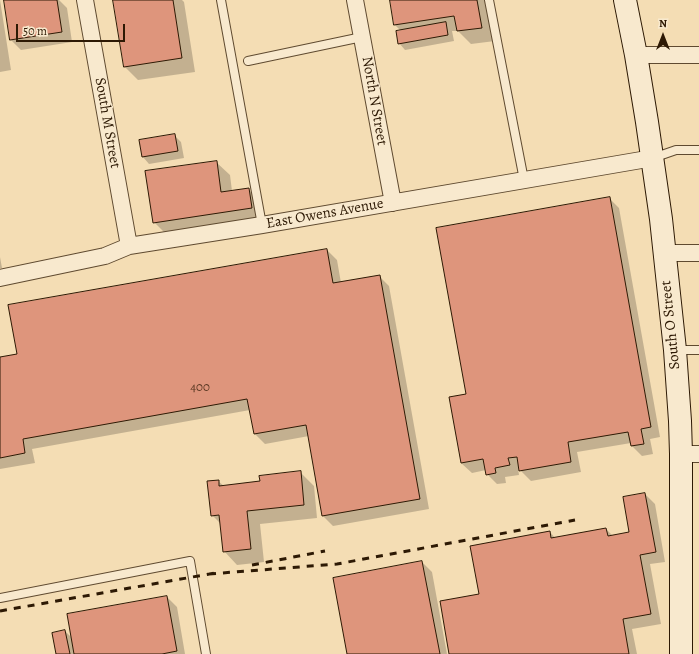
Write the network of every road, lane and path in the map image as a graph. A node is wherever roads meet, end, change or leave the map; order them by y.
1 (85, 0) edge
2 (221, 0) edge
3 (355, 0) edge
4 (489, 0) edge
5 (625, 0) edge
6 (362, 38) junction
7 (699, 54) edge
8 (636, 55) junction
9 (248, 61) dead end
10 (699, 150) edge
11 (653, 158) junction
12 (524, 180) junction
13 (393, 203) junction
14 (262, 225) junction
15 (129, 246) junction
16 (699, 252) edge
17 (664, 253) junction
18 (1, 274) edge
19 (675, 350) junction
20 (699, 350) edge
21 (690, 454) edge
22 (0, 598) edge
23 (206, 654) edge
24 (681, 654) edge

1 - 15 street, South M Street
2 - 14 lane
3 - 6 street, North N Street
4 - 12 lane
5 - 8 main road, South O Street
6 - 9 lane
6 - 13 street, North N Street
7 - 8 street
8 - 11 main road, South O Street
10 - 11 lane
11 - 12 street, East Owens Avenue
11 - 17 main road, South O Street
12 - 13 street, East Owens Avenue
13 - 14 street, East Owens Avenue
14 - 15 street, East Owens Avenue
15 - 18 street, East Owens Avenue
16 - 17 street
17 - 19 main road, South O Street
19 - 20 lane
19 - 21 main road, South O Street
21 - 24 main road, South O Street
22 - 23 lane

